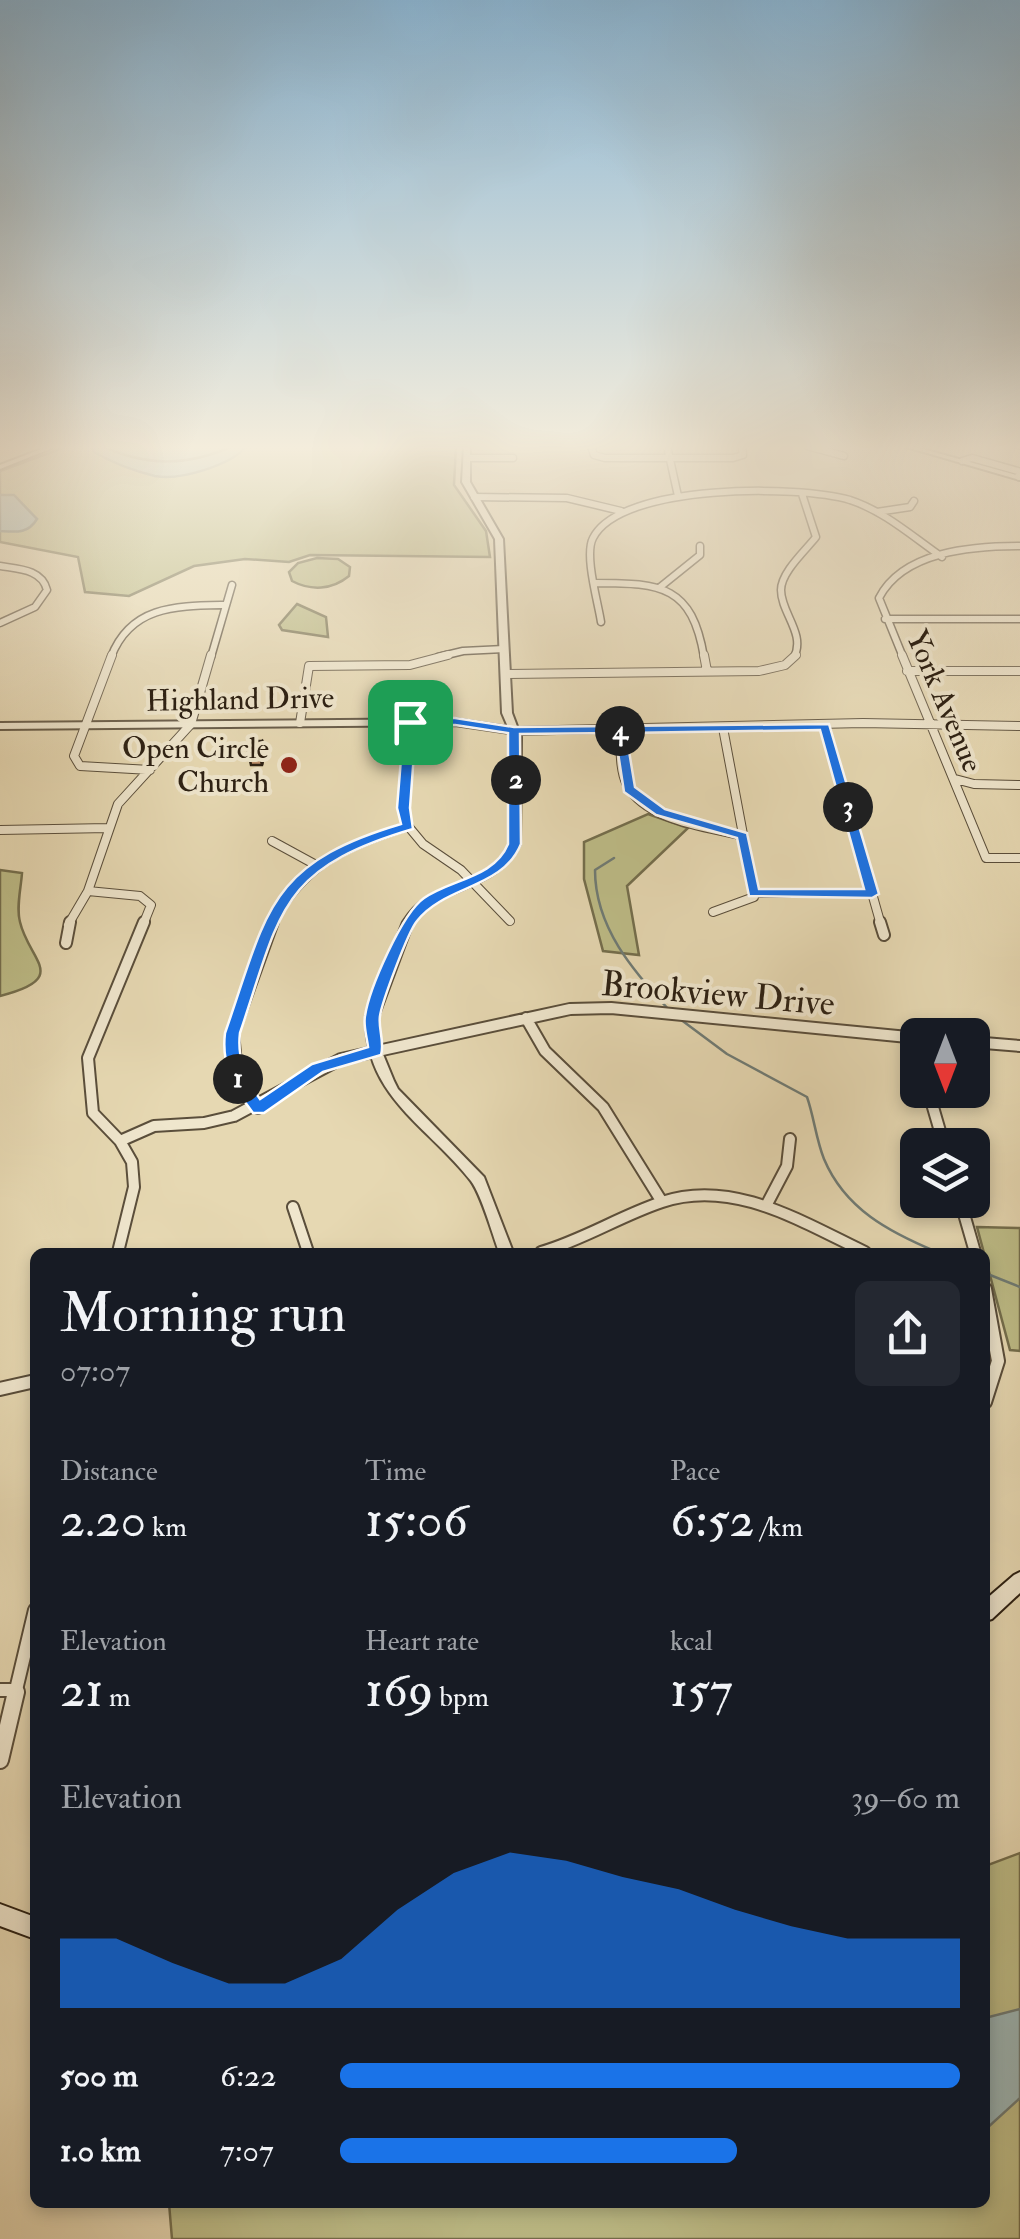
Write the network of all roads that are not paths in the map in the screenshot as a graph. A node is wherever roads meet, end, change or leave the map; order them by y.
1 (500, 550) edge
2 (594, 550) edge
3 (700, 550) edge
4 (806, 550) edge
5 (932, 550) edge
6 (968, 550) edge
7 (942, 557) junction
8 (0, 566) edge
9 (596, 583) junction
10 (232, 584) dead end
11 (659, 588) junction
12 (226, 605) junction
13 (886, 619) junction
14 (1020, 619) edge
15 (0, 622) edge
16 (602, 622) dead end
17 (504, 649) junction
18 (908, 670) junction
19 (707, 671) junction
20 (1020, 671) edge
21 (505, 674) junction
22 (410, 722) junction
23 (300, 723) junction
24 (191, 724) junction
25 (932, 724) junction
26 (85, 725) junction
27 (0, 726) edge
28 (825, 726) junction
29 (1020, 726) edge
30 (722, 728) junction
31 (620, 730) junction
32 (514, 731) junction
33 (151, 770) junction
34 (955, 779) junction
35 (1020, 785) edge
36 (408, 826) junction
37 (108, 828) junction
38 (0, 830) edge
39 (743, 836) junction
40 (272, 842) dead end
41 (1020, 858) edge
42 (316, 865) junction
43 (473, 881) junction
44 (88, 891) junction
45 (754, 893) junction
46 (872, 894) junction
47 (714, 912) dead end
48 (510, 921) dead end
49 (884, 935) dead end
50 (66, 943) dead end
51 (526, 1018) junction
52 (900, 1037) edge
53 (990, 1044) edge
54 (1020, 1046) edge
55 (376, 1051) junction
56 (258, 1108) junction
57 (790, 1139) dead end
58 (120, 1141) junction
59 (662, 1202) junction
60 (293, 1206) dead end
61 (766, 1206) junction
62 (965, 1218) edge
63 (119, 1248) edge
64 (307, 1248) edge
65 (504, 1248) edge
66 (556, 1248) edge
67 (856, 1248) edge
68 (973, 1248) edge
69 (990, 1311) edge
70 (30, 1382) edge
71 (0, 1389) edge
72 (990, 1394) edge
73 (1020, 1580) edge
74 (990, 1607) edge
75 (30, 1631) edge
76 (0, 1690) edge
77 (16, 1690) junction
78 (0, 1760) edge
79 (0, 1915) edge
80 (30, 1926) edge

1 - 17 street
2 - 9 street
3 - 11 street
4 - 19 street
5 - 7 street
6 - 7 street, York Avenue
7 - 13 street, York Avenue
8 - 15 street
9 - 11 street
9 - 16 street
10 - 12 street
11 - 19 street
12 - 24 street
12 - 26 street
13 - 14 street
13 - 18 street, York Avenue
17 - 21 street
17 - 23 street
18 - 20 street
18 - 25 street, York Avenue
19 - 21 street
21 - 32 street
22 - 23 street, Highland Drive
22 - 32 street, Highland Drive
22 - 36 street
23 - 24 street, Highland Drive
24 - 26 street, Highland Drive
24 - 33 street
25 - 28 street, Highland Drive
25 - 29 street, Highland Drive
25 - 34 street, York Avenue
26 - 27 street, Highland Drive
26 - 33 street
28 - 30 street, Highland Drive
28 - 46 street
30 - 31 street, Highland Drive
30 - 39 street
31 - 32 street, Highland Drive
31 - 39 street
32 - 43 street
33 - 37 street
34 - 35 street
34 - 41 street, York Avenue
36 - 42 street
36 - 43 street
37 - 38 street
37 - 44 street
39 - 45 street
40 - 42 street
42 - 56 street
43 - 48 street
43 - 55 street
44 - 50 street
44 - 58 street
45 - 46 street
45 - 47 street
46 - 49 street
51 - 52 street, Brookview Drive
51 - 55 street, Brookview Drive
51 - 59 street
53 - 54 street
55 - 56 street, Brookview Drive
55 - 65 street
56 - 58 street, Brookview Drive
57 - 61 street
58 - 63 street
59 - 61 street
59 - 66 street
60 - 64 street
61 - 67 street
62 - 68 street
69 - 72 street
70 - 71 street
73 - 74 main road
75 - 77 street
76 - 77 street
77 - 78 street
79 - 80 main road

